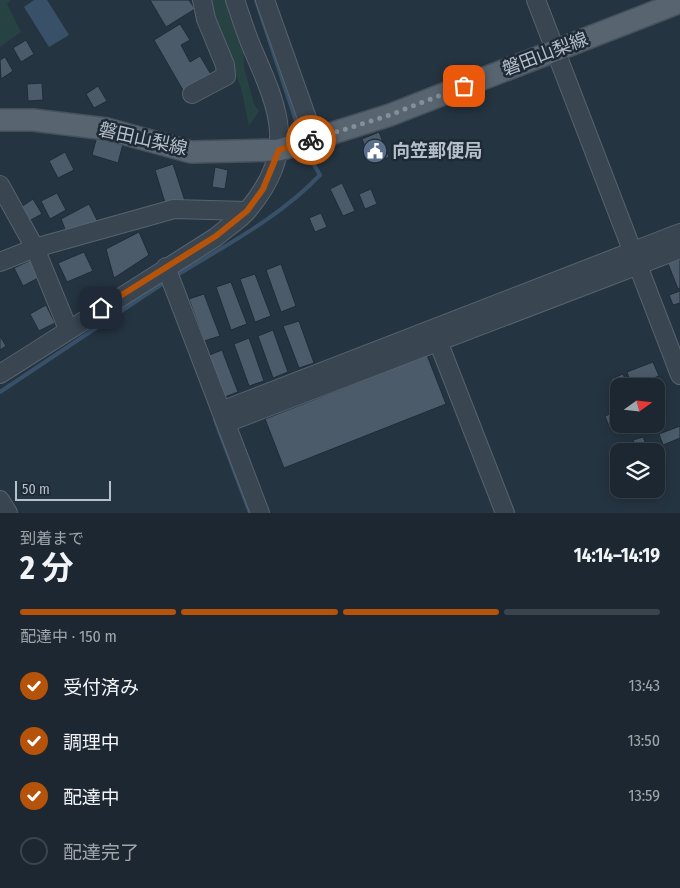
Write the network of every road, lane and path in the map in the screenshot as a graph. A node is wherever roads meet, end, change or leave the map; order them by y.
1 (202, 0) edge
2 (235, 0) edge
3 (265, 0) edge
4 (536, 0) edge
5 (680, 2) edge
6 (555, 50) junction
7 (192, 94) dead end
8 (0, 120) edge
9 (309, 140) junction
10 (279, 150) junction
11 (0, 185) edge
12 (247, 211) junction
13 (680, 233) edge
14 (35, 248) junction
15 (680, 249) edge
16 (635, 258) junction
17 (0, 262) edge
18 (166, 267) junction
19 (68, 329) junction
20 (435, 335) junction
21 (0, 374) edge
22 (680, 375) edge
23 (224, 417) junction
24 (0, 500) edge
25 (8, 513) edge
26 (260, 513) edge
27 (505, 513) edge

1 - 7 street
2 - 10 street
3 - 9 street
4 - 6 street
5 - 6 main road, 磐田山梨線
6 - 9 main road, 磐田山梨線
6 - 16 street
8 - 10 main road, 磐田山梨線
9 - 10 main road, 磐田山梨線
10 - 12 street
11 - 14 street
12 - 14 street
12 - 18 street
13 - 16 street
14 - 17 street
14 - 19 street
15 - 16 street
16 - 20 street
16 - 22 street
18 - 19 street
18 - 23 street
19 - 21 street
20 - 23 street
20 - 27 street
23 - 26 street
24 - 25 street

